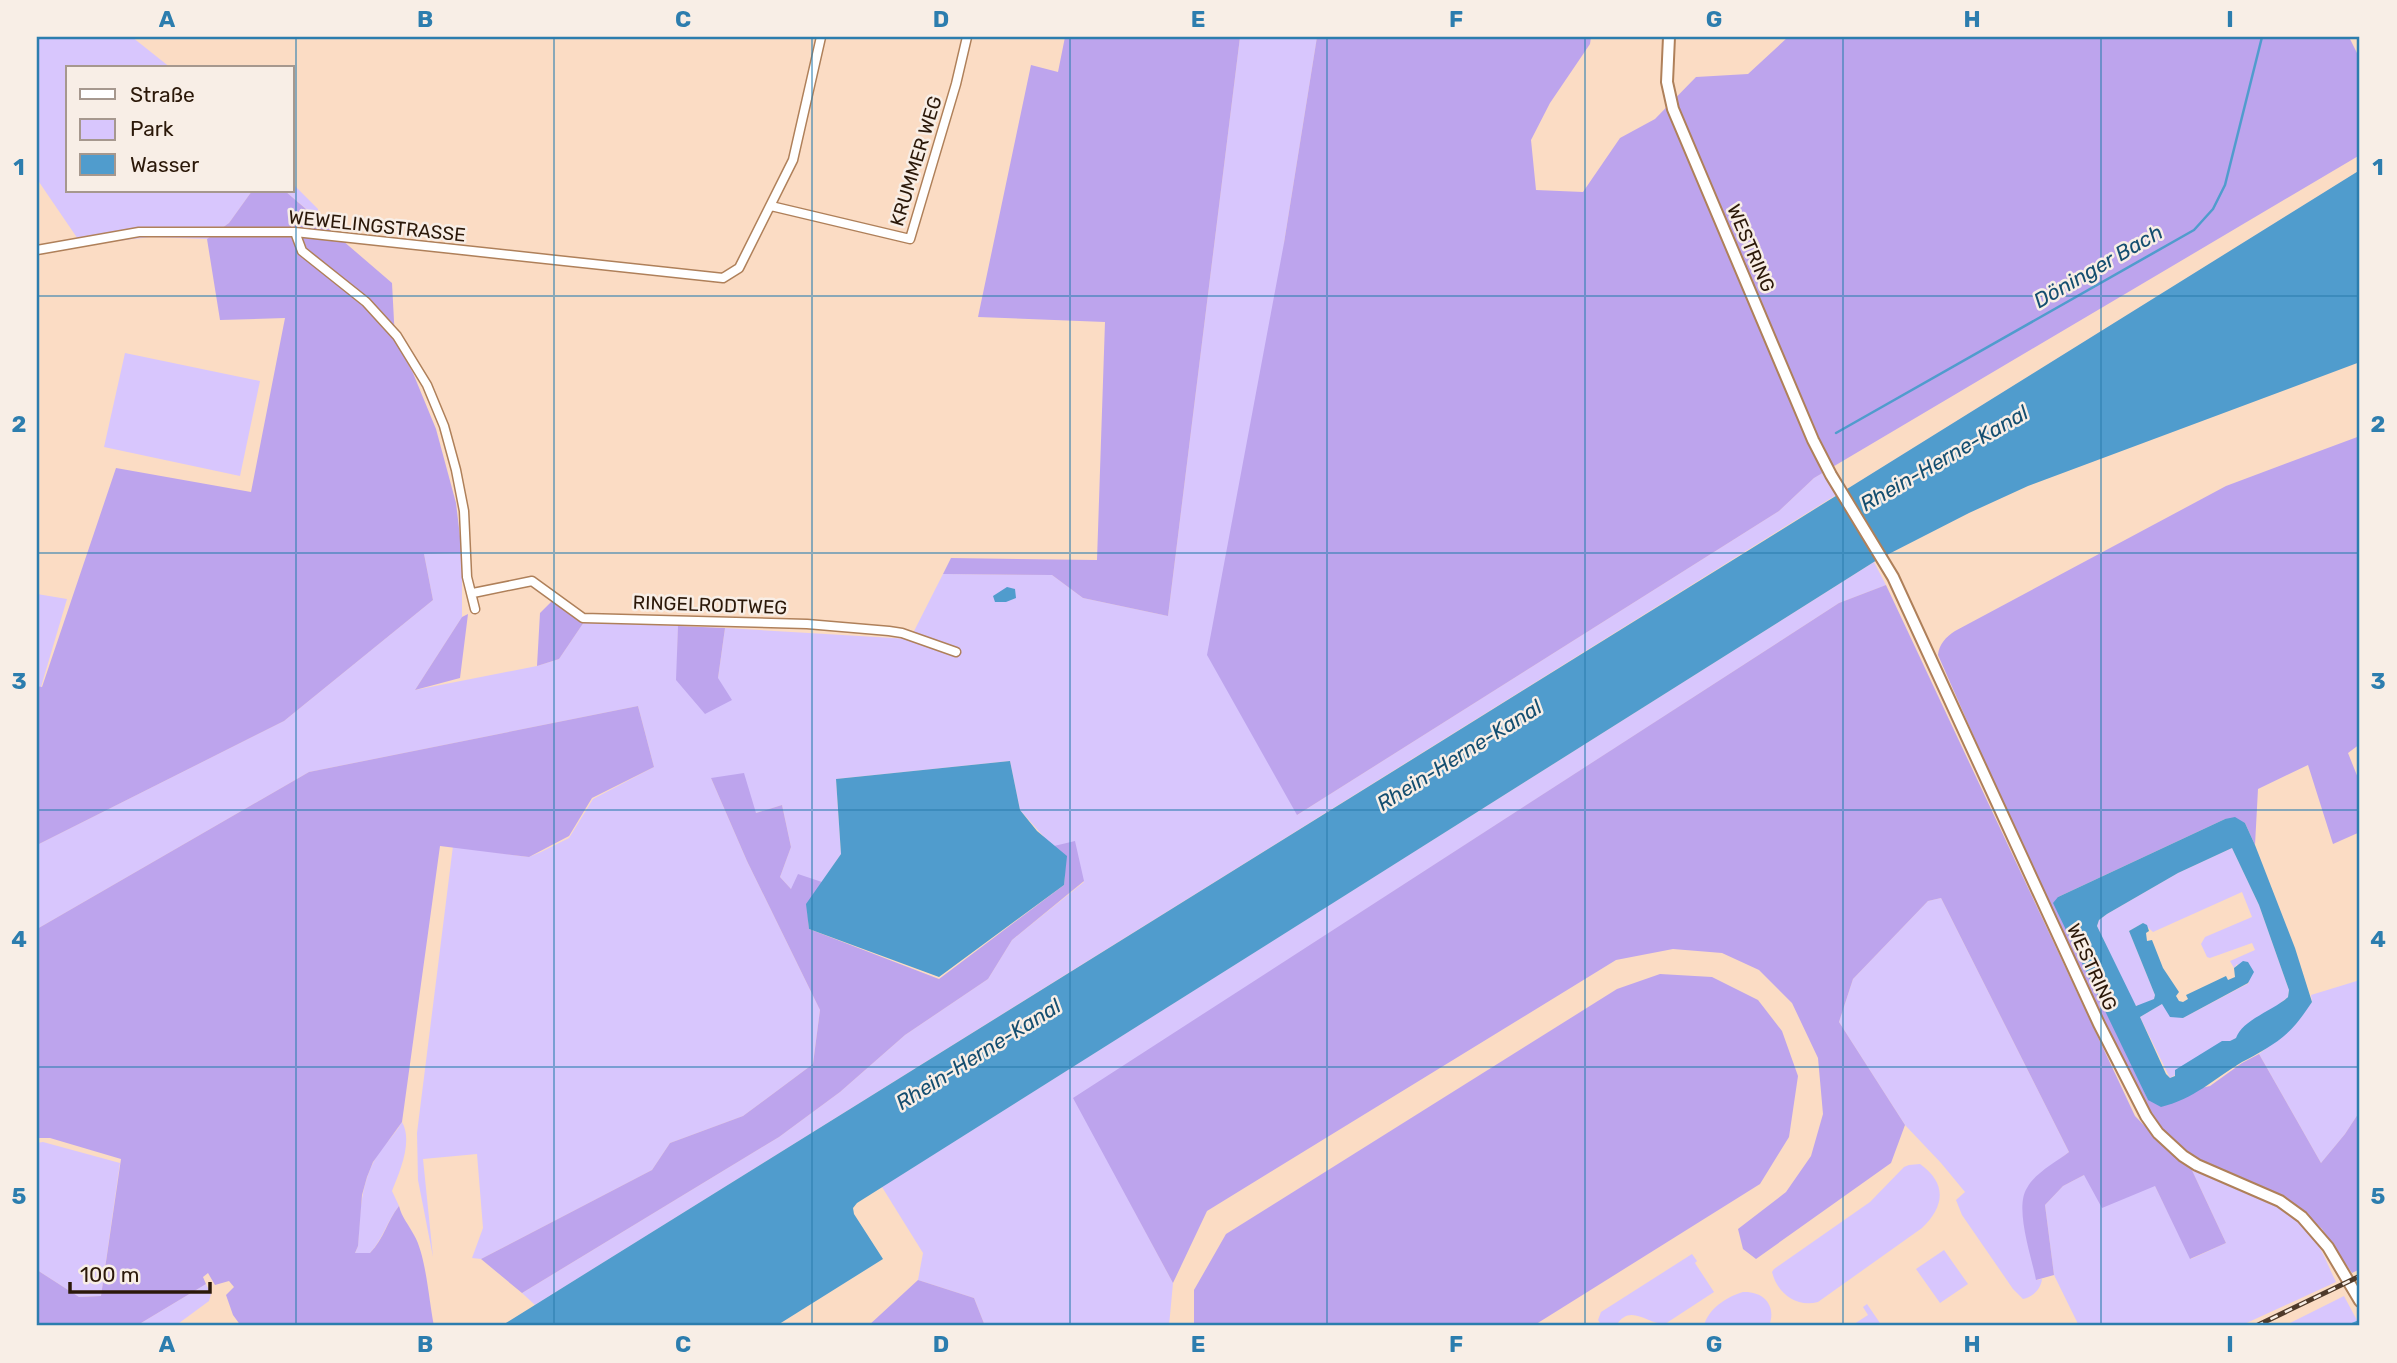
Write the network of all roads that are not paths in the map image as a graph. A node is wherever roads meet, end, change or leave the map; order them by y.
1 (821, 37) edge
2 (967, 37) edge
3 (1669, 37) edge
4 (771, 206) junction
5 (295, 232) junction
6 (37, 250) edge
7 (473, 593) junction
8 (475, 609) dead end
9 (956, 652) dead end
10 (2360, 1301) edge

1 - 4 street
2 - 4 street, KRUMMER WEG
3 - 10 main road, WESTRING
4 - 5 street, WEWELINGSTRASSE
5 - 6 street, WEWELINGSTRASSE
5 - 7 street
7 - 8 street
7 - 9 street, RINGELRODTWEG

